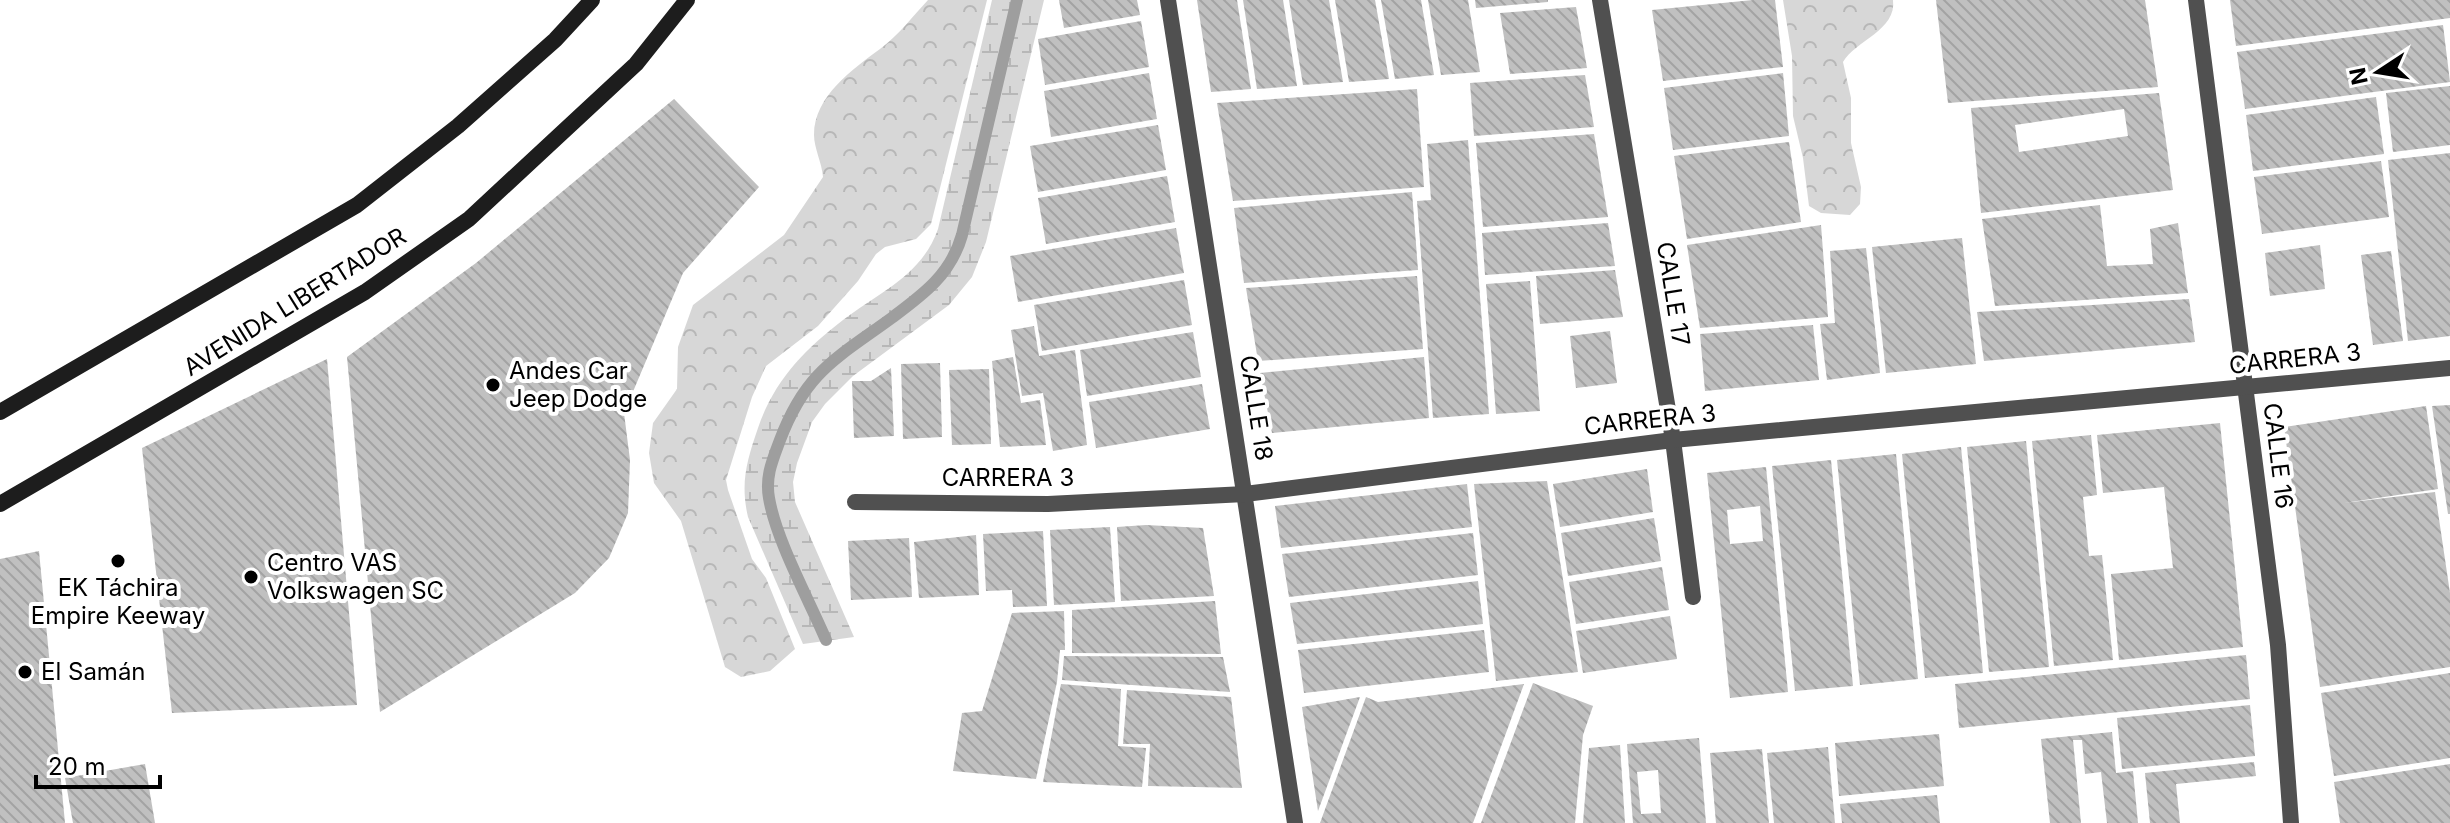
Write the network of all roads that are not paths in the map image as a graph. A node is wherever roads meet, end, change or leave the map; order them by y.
1 (592, 0) edge
2 (687, 0) edge
3 (1168, 0) edge
4 (1600, 0) edge
5 (2196, 0) edge
6 (2450, 368) edge
7 (2246, 388) junction
8 (0, 412) edge
9 (1673, 440) junction
10 (1245, 494) junction
11 (855, 502) dead end
12 (0, 504) edge
13 (1693, 597) dead end
14 (1295, 823) edge
15 (2291, 823) edge

1 - 8 main road, AVENIDA LIBERTADOR
2 - 12 main road, AVENIDA LIBERTADOR
3 - 10 street, CALLE 18
4 - 9 street, CALLE 17
5 - 7 street, CALLE 16
6 - 7 street, CARRERA 3
7 - 9 street, CARRERA 3
7 - 15 street, CALLE 16
9 - 10 street, CARRERA 3
9 - 13 street, CALLE 17
10 - 11 street, CARRERA 3
10 - 14 street, CALLE 18

